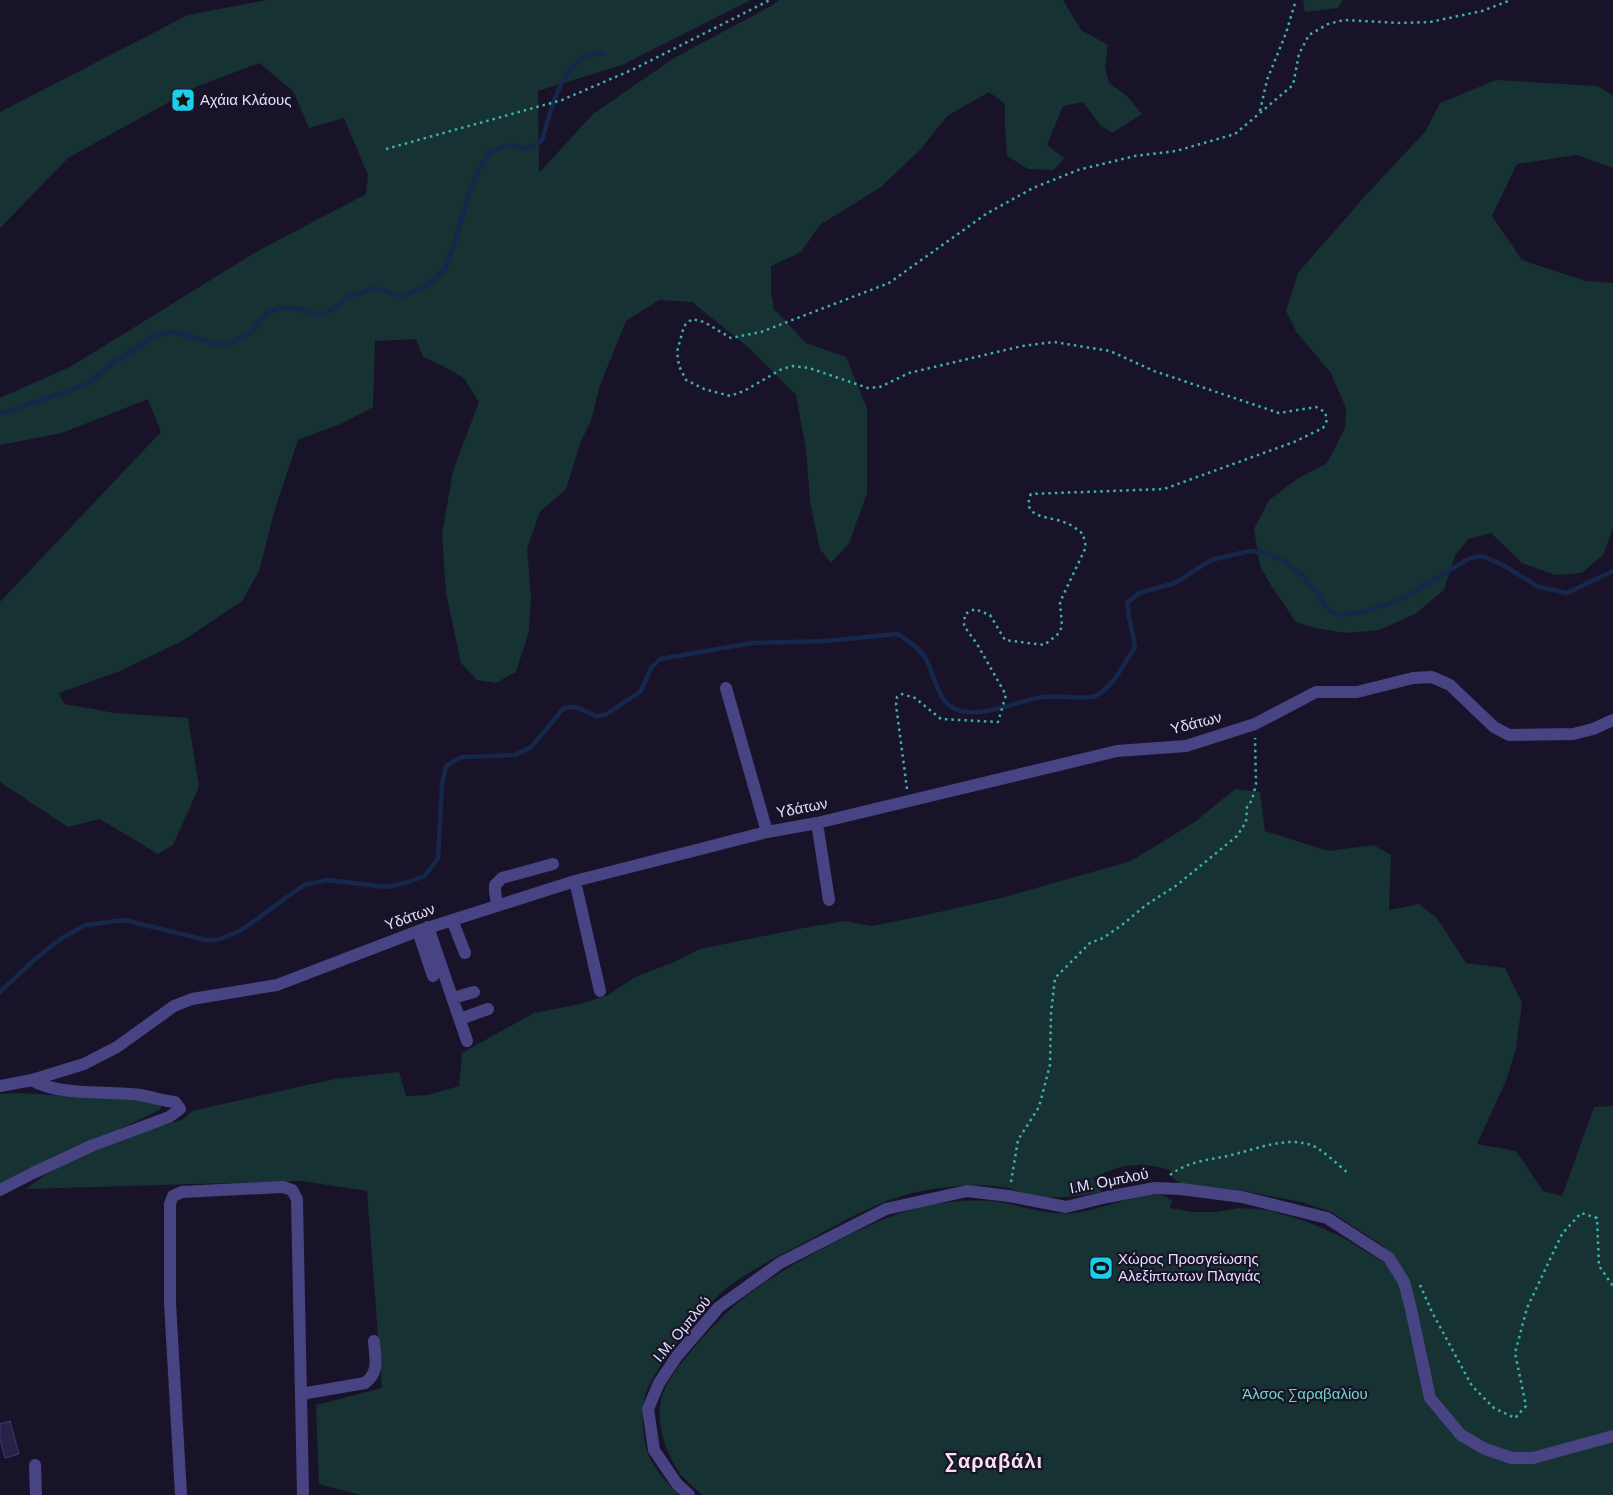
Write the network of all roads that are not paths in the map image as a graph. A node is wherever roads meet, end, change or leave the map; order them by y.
1 (726, 688) dead end
2 (1613, 720) edge
3 (816, 823) junction
4 (767, 832) junction
5 (553, 864) dead end
6 (575, 881) junction
7 (829, 900) dead end
8 (498, 905) junction
9 (452, 920) junction
10 (423, 929) junction
11 (465, 953) dead end
12 (433, 976) dead end
13 (600, 991) dead end
14 (474, 992) dead end
15 (453, 998) junction
16 (488, 1009) dead end
17 (460, 1019) junction
18 (466, 1041) dead end
19 (32, 1080) junction
20 (0, 1086) edge
21 (0, 1190) edge
22 (374, 1341) dead end
23 (301, 1394) junction
24 (1613, 1436) edge
25 (35, 1465) dead end
26 (36, 1495) edge
27 (181, 1495) edge
28 (303, 1495) edge
29 (689, 1495) edge

1 - 4 street
2 - 3 street, Υδάτων
3 - 4 street, Υδάτων
3 - 7 street
4 - 6 street, Υδάτων
5 - 8 street
6 - 8 street, Υδάτων
6 - 13 street
8 - 9 street, Υδάτων
9 - 10 street, Υδάτων
9 - 11 street
10 - 12 street
10 - 15 street
10 - 19 street, Υδάτων
14 - 15 street
15 - 17 street
16 - 17 street
17 - 18 street
19 - 20 street, Υδάτων
19 - 21 street
22 - 23 street
23 - 27 street
23 - 28 street
24 - 29 street, Ι.Μ. Ομπλού
25 - 26 street

